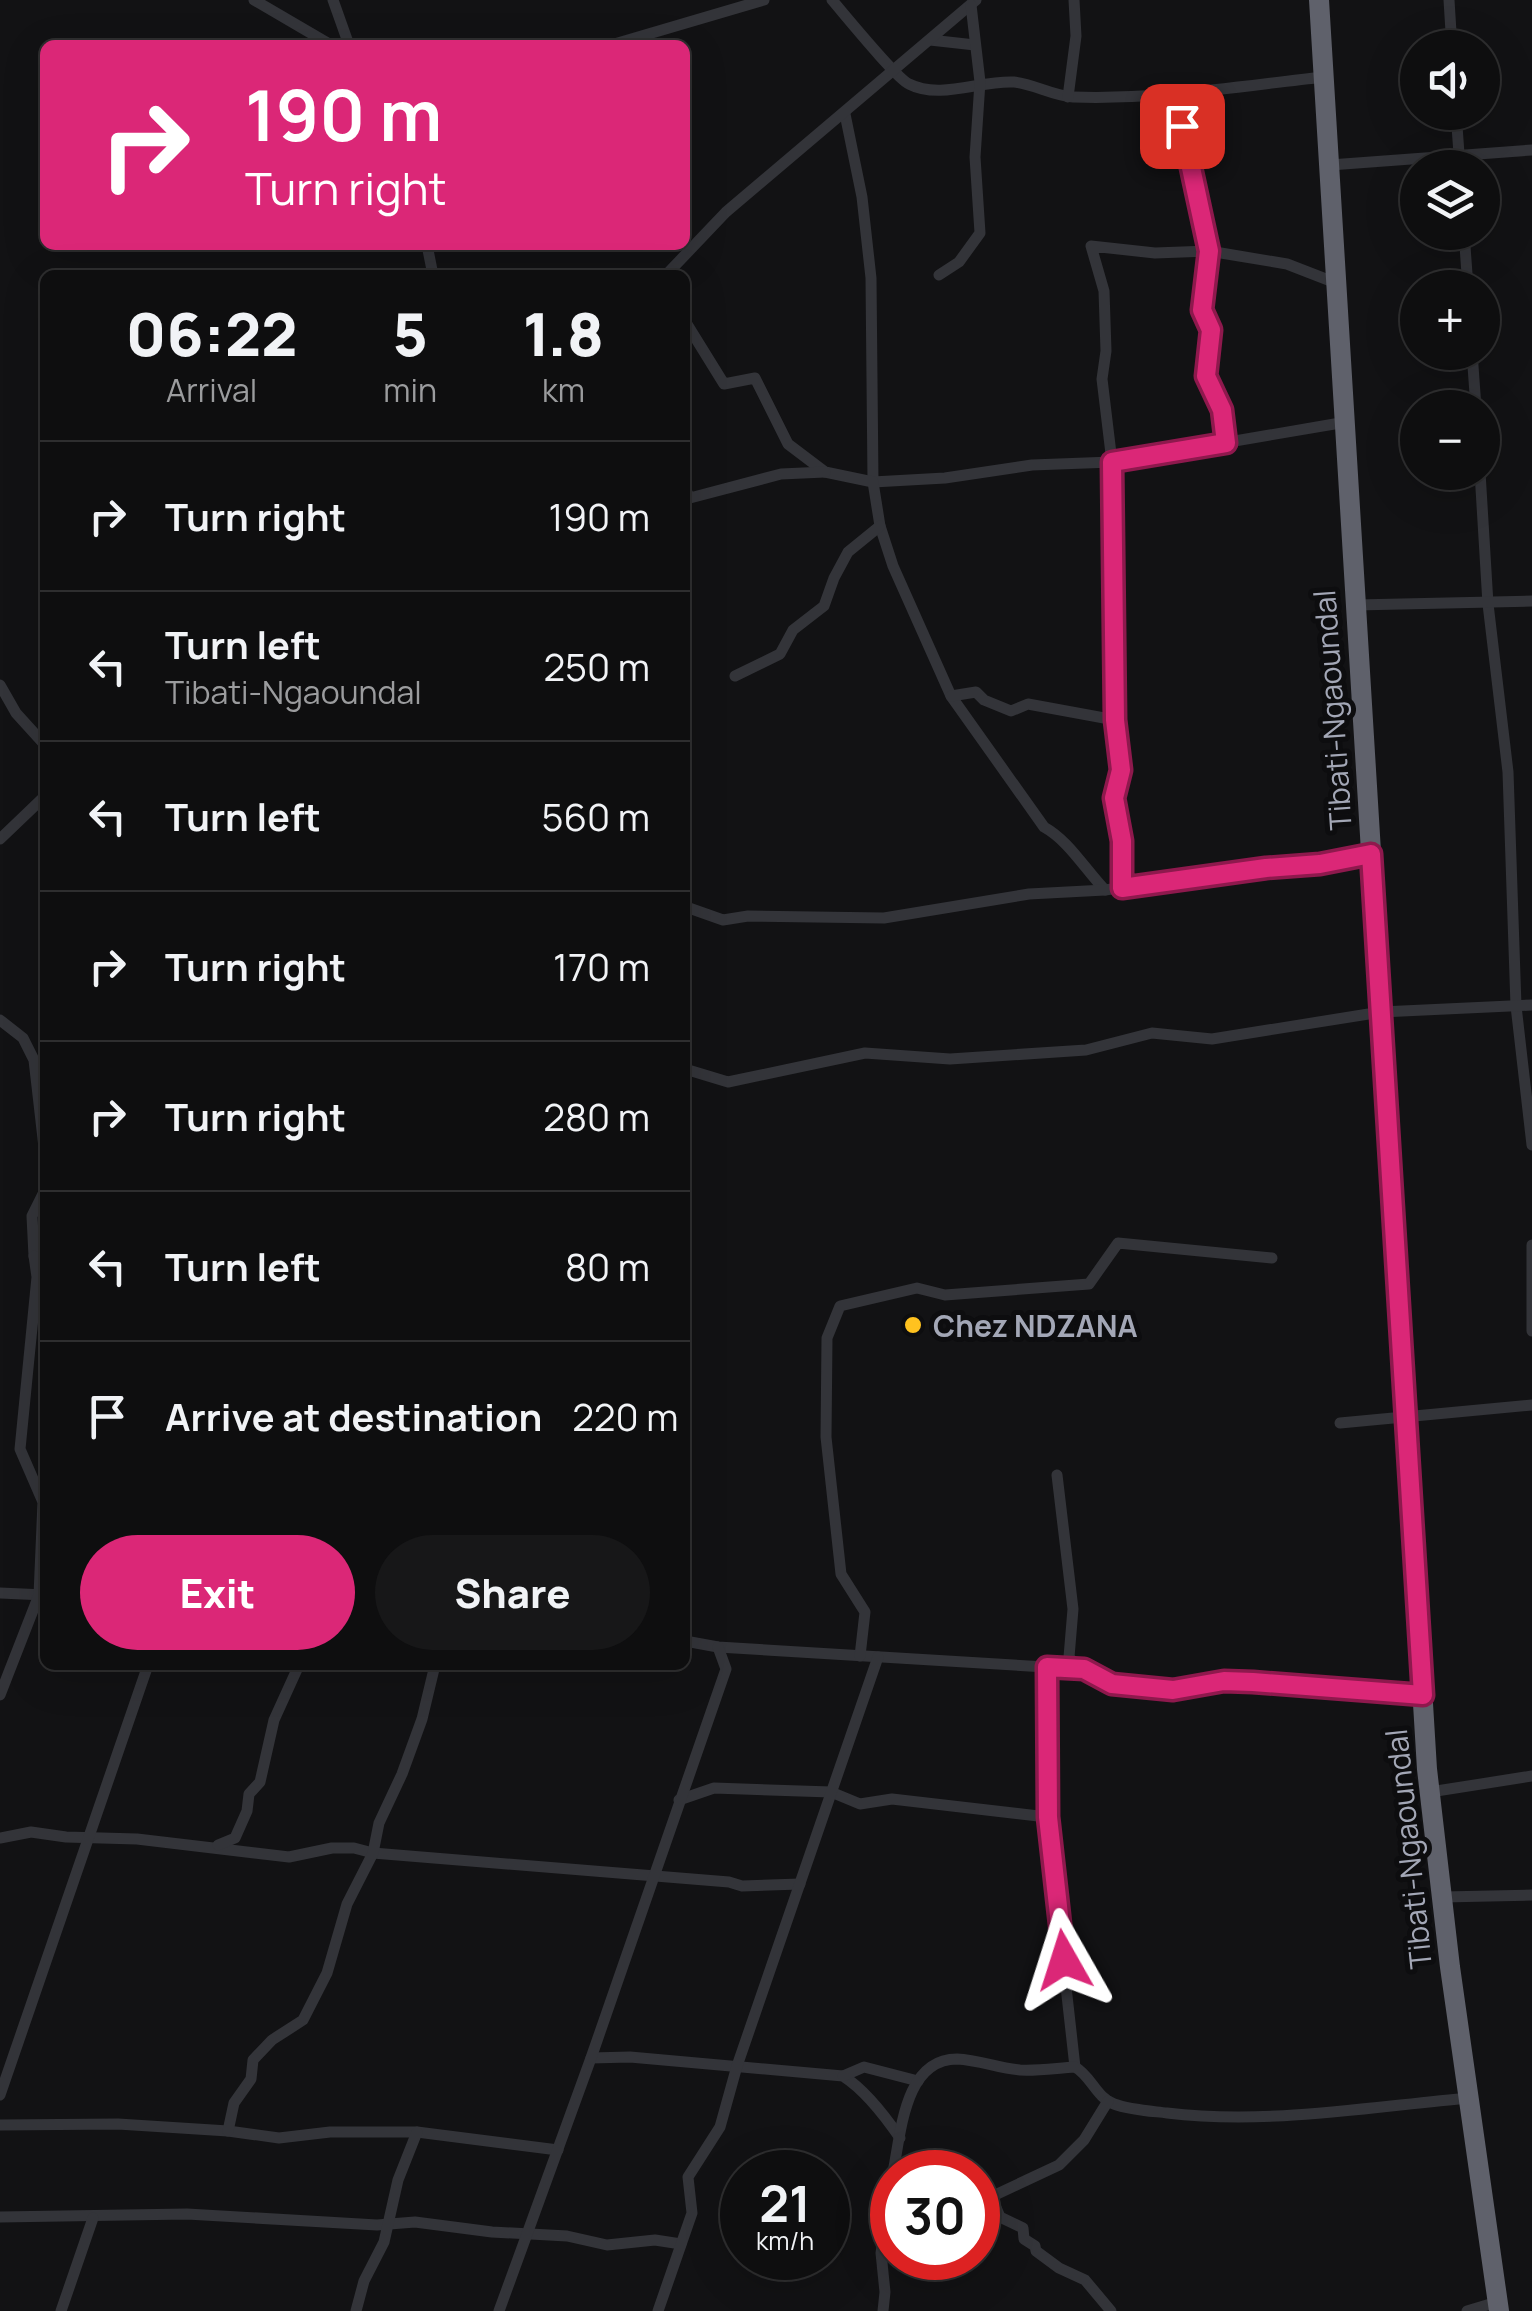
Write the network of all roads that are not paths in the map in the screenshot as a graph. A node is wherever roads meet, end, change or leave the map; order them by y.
1 (254, 0) edge
2 (334, 0) edge
3 (764, 0) edge
4 (832, 0) edge
5 (1074, 0) edge
6 (1320, 0) edge
7 (1449, 0) edge
8 (973, 2) edge
9 (1451, 30) edge
10 (322, 40) edge
11 (347, 40) edge
12 (629, 40) edge
13 (930, 40) junction
14 (976, 45) junction
15 (895, 70) junction
16 (1324, 77) junction
17 (980, 82) junction
18 (1174, 95) junction
19 (1068, 97) junction
20 (845, 114) junction
21 (1532, 150) edge
22 (1500, 155) edge
23 (1400, 163) edge
24 (1330, 165) junction
25 (690, 250) edge
26 (690, 250) edge
27 (1209, 251) junction
28 (671, 270) edge
29 (939, 275) dead end
30 (1336, 283) junction
31 (690, 329) edge
32 (1346, 422) junction
33 (1226, 443) junction
34 (1112, 462) junction
35 (826, 472) junction
36 (872, 482) junction
37 (1481, 490) edge
38 (690, 498) edge
39 (880, 526) junction
40 (1532, 601) edge
41 (1356, 604) junction
42 (1488, 604) junction
43 (734, 676) dead end
44 (0, 685) edge
45 (951, 696) junction
46 (1115, 720) junction
47 (40, 739) edge
48 (40, 801) edge
49 (0, 839) edge
50 (1371, 854) junction
51 (1122, 888) junction
52 (1105, 890) junction
53 (690, 908) edge
54 (1532, 1005) edge
55 (1516, 1006) junction
56 (1381, 1012) junction
57 (0, 1020) edge
58 (690, 1071) edge
59 (40, 1112) edge
60 (1532, 1145) edge
61 (40, 1200) edge
62 (1532, 1245) edge
63 (39, 1257) edge
64 (1272, 1258) dead end
65 (1532, 1331) edge
66 (1532, 1405) edge
67 (1406, 1416) junction
68 (1340, 1422) dead end
69 (1057, 1475) dead end
70 (40, 1495) edge
71 (0, 1593) edge
72 (40, 1595) edge
73 (40, 1600) edge
74 (690, 1642) edge
75 (718, 1648) junction
76 (860, 1656) junction
77 (878, 1657) junction
78 (1047, 1667) junction
79 (1084, 1669) junction
80 (146, 1670) edge
81 (297, 1670) edge
82 (434, 1670) edge
83 (0, 1694) edge
84 (1423, 1695) junction
85 (1532, 1776) edge
86 (831, 1792) junction
87 (1430, 1792) junction
88 (679, 1800) junction
89 (1048, 1817) junction
90 (0, 1838) edge
91 (90, 1838) junction
92 (214, 1847) junction
93 (373, 1853) junction
94 (654, 1875) junction
95 (800, 1884) junction
96 (1532, 1895) edge
97 (1443, 1897) junction
98 (591, 2058) junction
99 (737, 2066) junction
100 (1075, 2067) junction
101 (843, 2076) junction
102 (918, 2082) junction
103 (0, 2095) edge
104 (1469, 2098) junction
105 (1108, 2101) junction
106 (0, 2126) edge
107 (228, 2131) junction
108 (418, 2132) junction
109 (900, 2138) junction
110 (558, 2150) junction
111 (898, 2150) edge
112 (1000, 2192) edge
113 (0, 2217) edge
114 (1000, 2217) edge
115 (94, 2218) junction
116 (387, 2224) junction
117 (528, 2231) junction
118 (681, 2244) junction
119 (884, 2280) edge
120 (1498, 2307) edge
121 (61, 2311) edge
122 (356, 2311) edge
123 (499, 2311) edge
124 (658, 2311) edge
125 (884, 2311) edge
126 (1111, 2311) edge
127 (1467, 2311) edge

1 - 10 street
2 - 11 street
3 - 12 street
4 - 15 street
5 - 19 street
6 - 16 highway, Tibati-Ngaoundal
7 - 9 street
8 - 13 street
8 - 14 street
13 - 14 street
13 - 15 street
14 - 17 street
15 - 17 street
15 - 20 street
16 - 18 street
16 - 24 highway, Tibati-Ngaoundal
17 - 19 street
17 - 29 street
18 - 19 street
18 - 27 street
20 - 26 street
20 - 36 street
21 - 22 street
23 - 24 street
24 - 30 highway, Tibati-Ngaoundal
25 - 28 street
27 - 30 street
27 - 33 street
27 - 34 street
30 - 32 highway, Tibati-Ngaoundal
31 - 35 street
32 - 33 street
32 - 41 highway, Tibati-Ngaoundal
33 - 34 street
34 - 36 street
34 - 46 street
35 - 36 street
35 - 38 street
36 - 39 street
37 - 42 street
39 - 43 street
39 - 45 street
40 - 42 street
41 - 42 street
41 - 50 highway, Tibati-Ngaoundal
42 - 55 street
44 - 47 street
45 - 46 street
45 - 52 street
46 - 51 street
48 - 49 street
50 - 51 street
50 - 56 highway, Tibati-Ngaoundal
51 - 52 street
52 - 53 street
54 - 55 street
55 - 56 street
55 - 60 street
56 - 58 street
56 - 67 highway, Tibati-Ngaoundal
57 - 59 street
61 - 63 street
62 - 65 street
63 - 70 street
64 - 76 street
66 - 67 street
67 - 68 street
67 - 84 highway, Tibati-Ngaoundal
69 - 79 street
71 - 72 street
73 - 83 street
74 - 75 street
75 - 76 street
75 - 88 street
76 - 77 street
77 - 78 street
77 - 86 street
78 - 79 street
78 - 89 street
79 - 84 street
80 - 91 street
81 - 92 street
82 - 93 street
84 - 87 highway, Tibati-Ngaoundal
85 - 87 street
86 - 88 street
86 - 89 street
86 - 95 street
87 - 97 highway, Tibati-Ngaoundal
88 - 94 street
89 - 100 street
90 - 91 street
91 - 92 street
91 - 103 street
92 - 93 street
93 - 94 street
93 - 107 street
94 - 95 street
94 - 98 street
95 - 99 street
96 - 97 street
97 - 104 highway, Tibati-Ngaoundal
98 - 99 street
98 - 110 street
99 - 101 street
99 - 118 street
100 - 102 street
100 - 105 street
101 - 102 street
101 - 109 street
102 - 109 street
104 - 105 street
104 - 120 highway, Tibati-Ngaoundal
105 - 112 street
106 - 107 street
107 - 108 street
108 - 110 street
108 - 116 street
109 - 111 street
110 - 117 street
113 - 115 street
114 - 126 street
115 - 116 street
115 - 121 street
116 - 117 street
116 - 122 street
117 - 118 street
117 - 123 street
118 - 124 street
119 - 125 street
120 - 127 street

